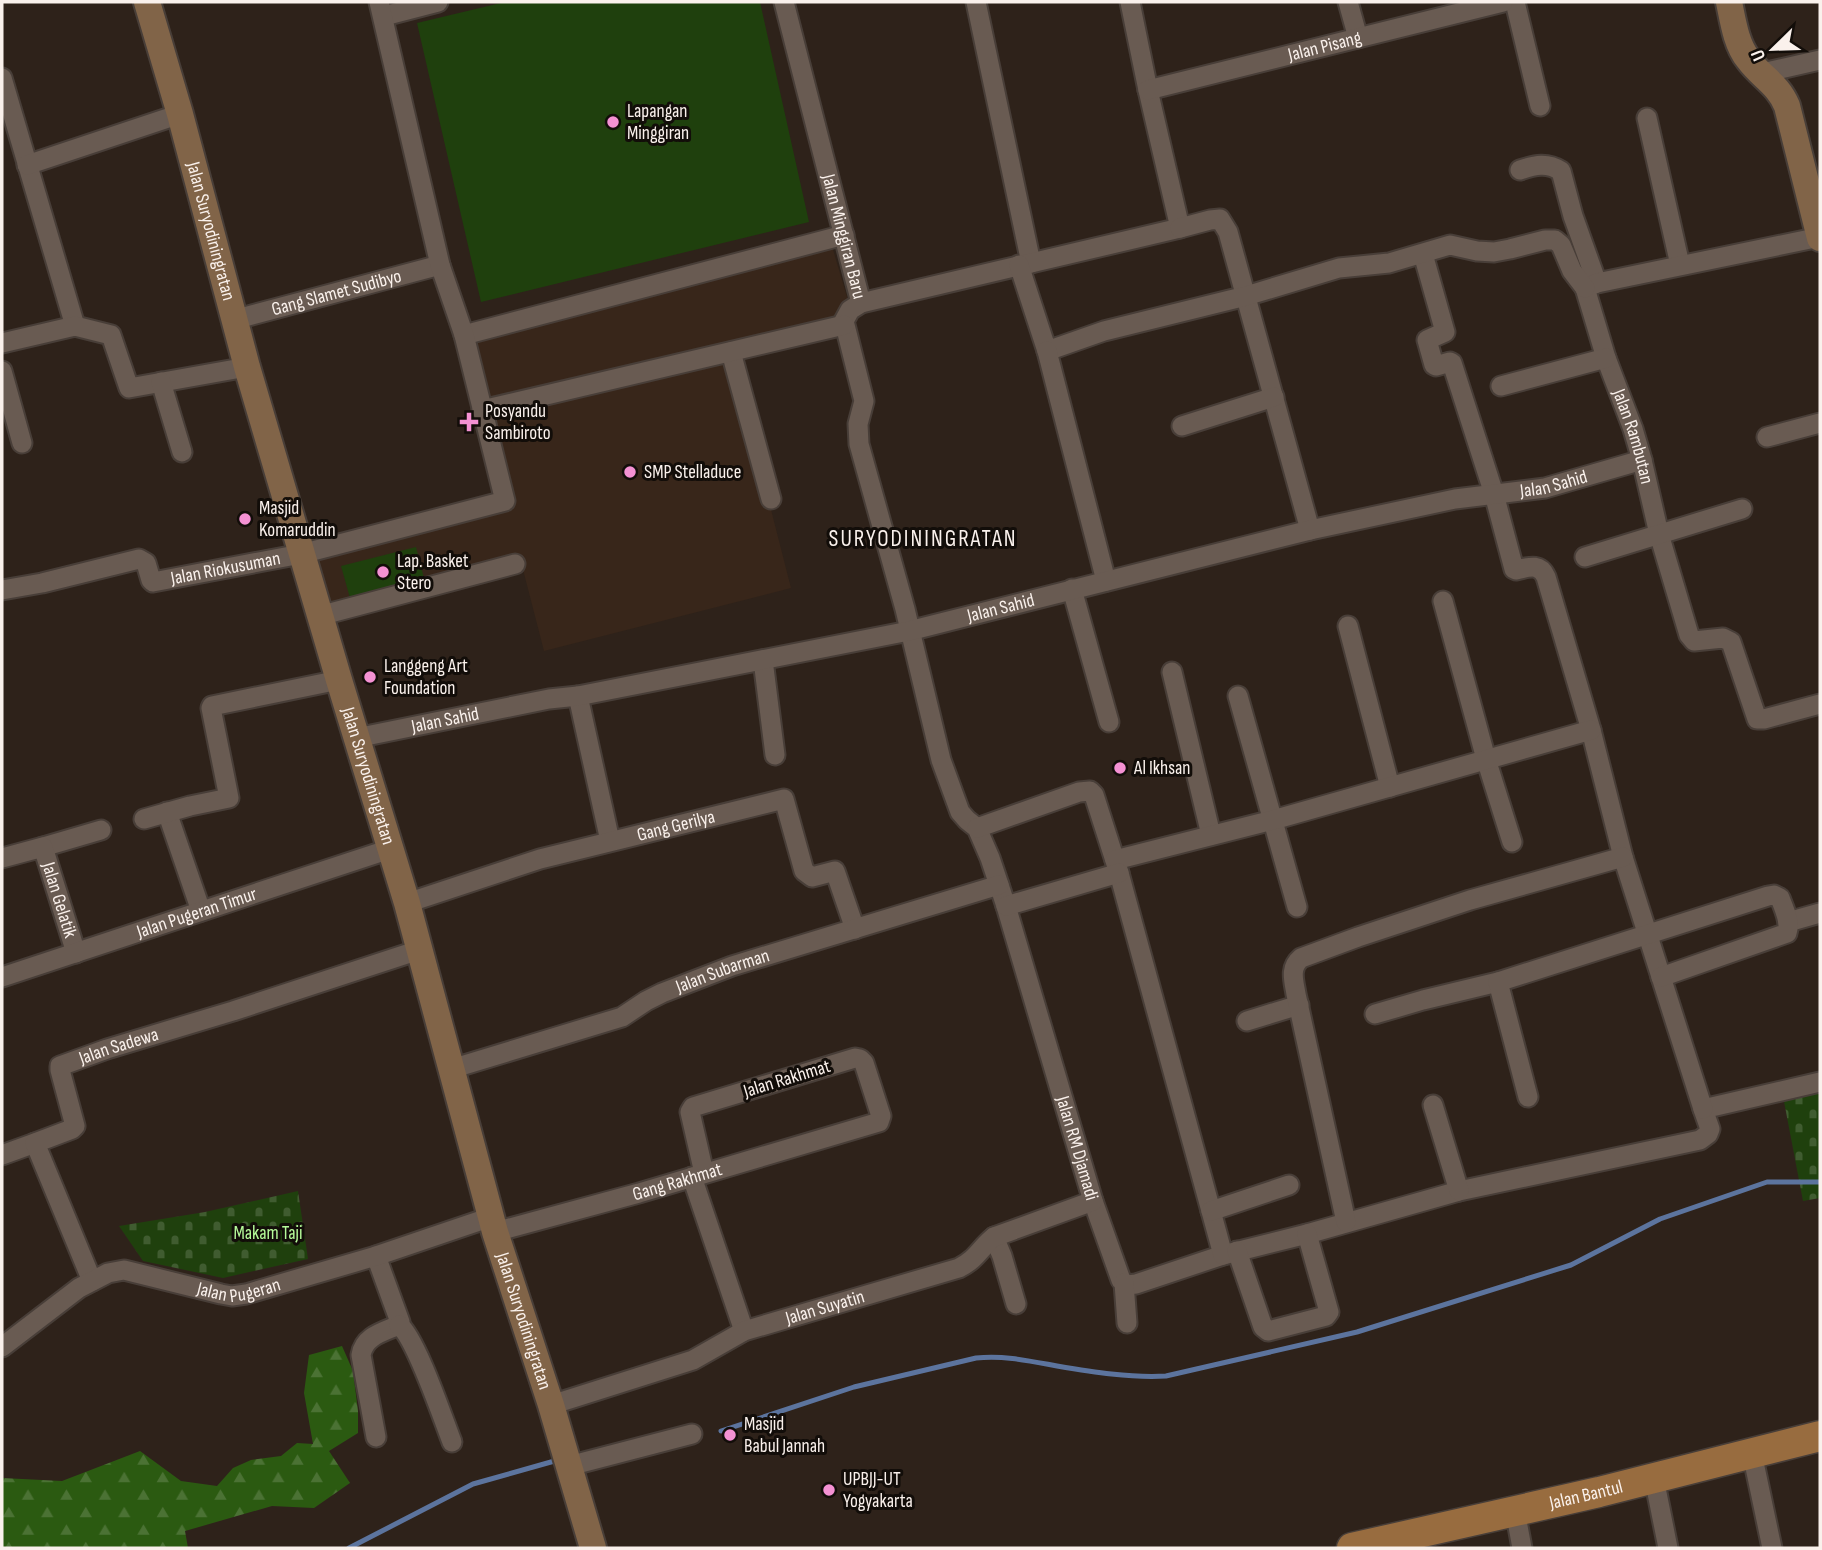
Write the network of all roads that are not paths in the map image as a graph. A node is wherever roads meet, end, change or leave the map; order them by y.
1 (147, 2) edge
2 (438, 2) edge
3 (784, 2) edge
4 (976, 2) edge
5 (1130, 2) edge
6 (1348, 2) edge
7 (1503, 2) edge
8 (1515, 2) edge
9 (1729, 2) edge
10 (382, 9) edge
11 (1441, 9) edge
12 (1358, 38) junction
13 (1820, 60) edge
14 (1762, 73) junction
15 (2, 78) edge
16 (1148, 89) junction
17 (1541, 106) dead end
18 (180, 114) junction
19 (1647, 118) dead end
20 (27, 165) junction
21 (1520, 170) dead end
22 (1180, 228) junction
23 (844, 235) junction
24 (1820, 237) edge
25 (1423, 254) junction
26 (1025, 264) junction
27 (440, 265) junction
28 (1680, 265) junction
29 (1591, 286) junction
30 (1246, 296) junction
31 (861, 303) junction
32 (233, 320) junction
33 (844, 325) junction
34 (75, 326) junction
35 (464, 335) junction
36 (2, 344) edge
37 (1047, 351) junction
38 (731, 352) junction
39 (1606, 358) junction
40 (247, 367) junction
41 (2, 371) edge
42 (160, 382) junction
43 (1502, 386) dead end
44 (1274, 397) junction
45 (482, 410) junction
46 (1820, 423) edge
47 (1182, 426) dead end
48 (1766, 437) dead end
49 (22, 443) dead end
50 (182, 452) dead end
51 (1642, 460) junction
52 (1494, 494) junction
53 (771, 499) dead end
54 (1742, 509) dead end
55 (1310, 530) junction
56 (1659, 534) junction
57 (301, 554) junction
58 (1585, 556) dead end
59 (515, 564) dead end
60 (1106, 581) junction
61 (1072, 589) junction
62 (2, 590) edge
63 (1443, 601) dead end
64 (319, 616) junction
65 (1348, 626) dead end
66 (909, 631) junction
67 (763, 660) junction
68 (1172, 671) dead end
69 (338, 680) junction
70 (578, 695) junction
71 (1238, 696) dead end
72 (1820, 704) edge
73 (1109, 722) dead end
74 (1591, 730) junction
75 (356, 738) junction
76 (775, 755) dead end
77 (1486, 759) junction
78 (1390, 787) junction
79 (167, 812) junction
80 (144, 819) dead end
81 (1273, 820) junction
82 (977, 828) junction
83 (101, 830) dead end
84 (1211, 835) junction
85 (610, 841) junction
86 (1512, 842) dead end
87 (43, 847) junction
88 (390, 849) junction
89 (2, 858) edge
90 (1623, 858) junction
91 (1117, 866) junction
92 (999, 885) junction
93 (407, 904) junction
94 (1006, 906) junction
95 (1297, 907) dead end
96 (201, 911) junction
97 (1820, 914) edge
98 (1788, 922) junction
99 (855, 929) junction
100 (1647, 934) junction
101 (419, 950) junction
102 (76, 953) junction
103 (2, 977) edge
104 (1661, 977) junction
105 (1498, 982) junction
106 (1299, 1005) junction
107 (1375, 1014) dead end
108 (1247, 1021) dead end
109 (451, 1069) junction
110 (1820, 1082) edge
111 (1528, 1097) dead end
112 (1433, 1105) dead end
113 (1703, 1109) junction
114 (858, 1129) joint
115 (35, 1143) junction
116 (2, 1155) edge
117 (698, 1175) junction
118 (1289, 1185) dead end
119 (1459, 1191) junction
120 (1093, 1201) junction
121 (1211, 1211) junction
122 (1346, 1222) junction
123 (493, 1224) junction
124 (1307, 1234) junction
125 (994, 1237) junction
126 (1230, 1253) junction
127 (376, 1256) junction
128 (92, 1281) junction
129 (1124, 1283) junction
130 (1016, 1304) dead end
131 (1127, 1323) dead end
132 (399, 1325) junction
133 (744, 1331) junction
134 (2, 1347) edge
135 (551, 1405) junction
136 (692, 1434) dead end
137 (1820, 1436) edge
138 (376, 1437) dead end
139 (452, 1442) dead end
140 (1752, 1453) junction
141 (569, 1466) junction
142 (1654, 1478) junction
143 (1515, 1510) junction
144 (593, 1548) edge
145 (1352, 1548) edge
146 (1522, 1548) edge
147 (1668, 1548) edge
148 (1772, 1548) edge

1 - 18 street, Jalan Suryodiningratan
2 - 10 street
3 - 23 street, Jalan Minggiran Baru
4 - 26 street
5 - 16 street
6 - 12 street
7 - 11 street, Jalan Pisang
8 - 17 street
9 - 14 street
10 - 27 street
11 - 12 street, Jalan Pisang
12 - 16 street, Jalan Pisang
13 - 14 street
14 - 24 street
15 - 20 street
16 - 22 street
18 - 20 street
18 - 32 street, Jalan Suryodiningratan
19 - 28 street
20 - 34 street
21 - 29 street
22 - 26 street, Jalan Minggiran Baru
22 - 30 street, Jalan Minggiran Baru
23 - 31 street, Jalan Minggiran Baru
23 - 35 street
24 - 28 street
25 - 29 street
25 - 30 street
25 - 52 street
26 - 31 street, Jalan Minggiran Baru
26 - 37 street
27 - 32 street, Gang Slamet Sudibyo
27 - 35 street
28 - 29 street
29 - 39 street, Jalan Rambutan
30 - 37 street
30 - 44 street
31 - 33 street
32 - 40 street, Jalan Suryodiningratan
33 - 38 street
33 - 66 street, Jalan RM Djamadi
34 - 36 street
34 - 42 street
35 - 45 street
37 - 60 street
38 - 45 street
38 - 53 street
39 - 43 street
39 - 51 street, Jalan Rambutan
40 - 42 street
40 - 57 street, Jalan Suryodiningratan
41 - 49 street
42 - 50 street
44 - 47 street
44 - 55 street
45 - 57 street
46 - 48 street
51 - 52 street, Jalan Sahid
51 - 56 street, Jalan Rambutan
52 - 55 street, Jalan Sahid
52 - 74 street
54 - 56 street
55 - 60 street, Jalan Sahid
56 - 58 street
56 - 72 street, Jalan Rambutan
57 - 62 street, Jalan Riokusuman
57 - 64 street, Jalan Suryodiningratan
59 - 64 street
60 - 61 street, Jalan Sahid
61 - 66 street, Jalan Sahid
61 - 73 street
63 - 77 street
64 - 69 street, Jalan Suryodiningratan
65 - 78 street
66 - 67 street, Jalan Sahid
66 - 82 street, Jalan RM Djamadi
67 - 70 street, Jalan Sahid
67 - 76 street
68 - 84 street
69 - 75 street, Jalan Suryodiningratan
69 - 79 street
70 - 75 street, Jalan Sahid
70 - 85 street
71 - 81 street
74 - 77 street
74 - 90 street
75 - 88 street, Jalan Suryodiningratan
77 - 78 street
77 - 86 street
78 - 81 street
79 - 80 street
79 - 96 street
81 - 84 street
81 - 95 street
82 - 91 street
82 - 92 street, Jalan RM Djamadi
83 - 87 street
84 - 91 street
85 - 93 street, Gang Gerilya
85 - 99 street, Gang Gerilya
87 - 89 street, Jalan Gelatik
87 - 102 street, Jalan Gelatik
88 - 93 street, Jalan Suryodiningratan
88 - 96 street, Jalan Pugeran Timur
90 - 100 street
90 - 106 street
91 - 94 street
91 - 121 street
92 - 94 street, Jalan RM Djamadi
92 - 99 street, Jalan Subarman
93 - 101 street, Jalan Suryodiningratan
94 - 120 street, Jalan RM Djamadi
96 - 102 street, Jalan Pugeran Timur
97 - 98 street
98 - 100 street
98 - 104 street
99 - 109 street, Jalan Subarman
100 - 104 street
100 - 105 street
101 - 109 street, Jalan Suryodiningratan
101 - 115 street, Jalan Sadewa
102 - 103 street, Jalan Pugeran Timur
104 - 113 street
105 - 107 street
105 - 111 street
106 - 108 street
106 - 122 street
109 - 123 street, Jalan Suryodiningratan
110 - 113 street
112 - 119 street
113 - 119 street
114 - 117 street, Gang Rakhmat
114 - 117 street, Jalan Rakhmat
115 - 116 street
115 - 128 street
117 - 123 street, Gang Rakhmat
117 - 133 street
118 - 121 street
119 - 122 street
120 - 125 street, Jalan Suyatin
120 - 129 street, Jalan RM Djamadi
121 - 126 street
122 - 124 street
123 - 127 street, Jalan Pugeran
123 - 135 street, Jalan Suryodiningratan
124 - 126 street
124 - 126 street
125 - 130 street
125 - 133 street, Jalan Suyatin
126 - 129 street
127 - 128 street, Jalan Pugeran
127 - 132 street
128 - 134 street, Jalan Pugeran
129 - 131 street, Jalan RM Djamadi
132 - 138 street
132 - 139 street
133 - 135 street, Jalan Suyatin
135 - 141 street, Jalan Suryodiningratan
136 - 141 street
137 - 140 main road, Jalan Bantul
140 - 142 main road, Jalan Bantul
140 - 148 street
141 - 144 street, Jalan Suryodiningratan
142 - 143 main road, Jalan Bantul
142 - 147 street
143 - 145 main road, Jalan Bantul
143 - 146 street

